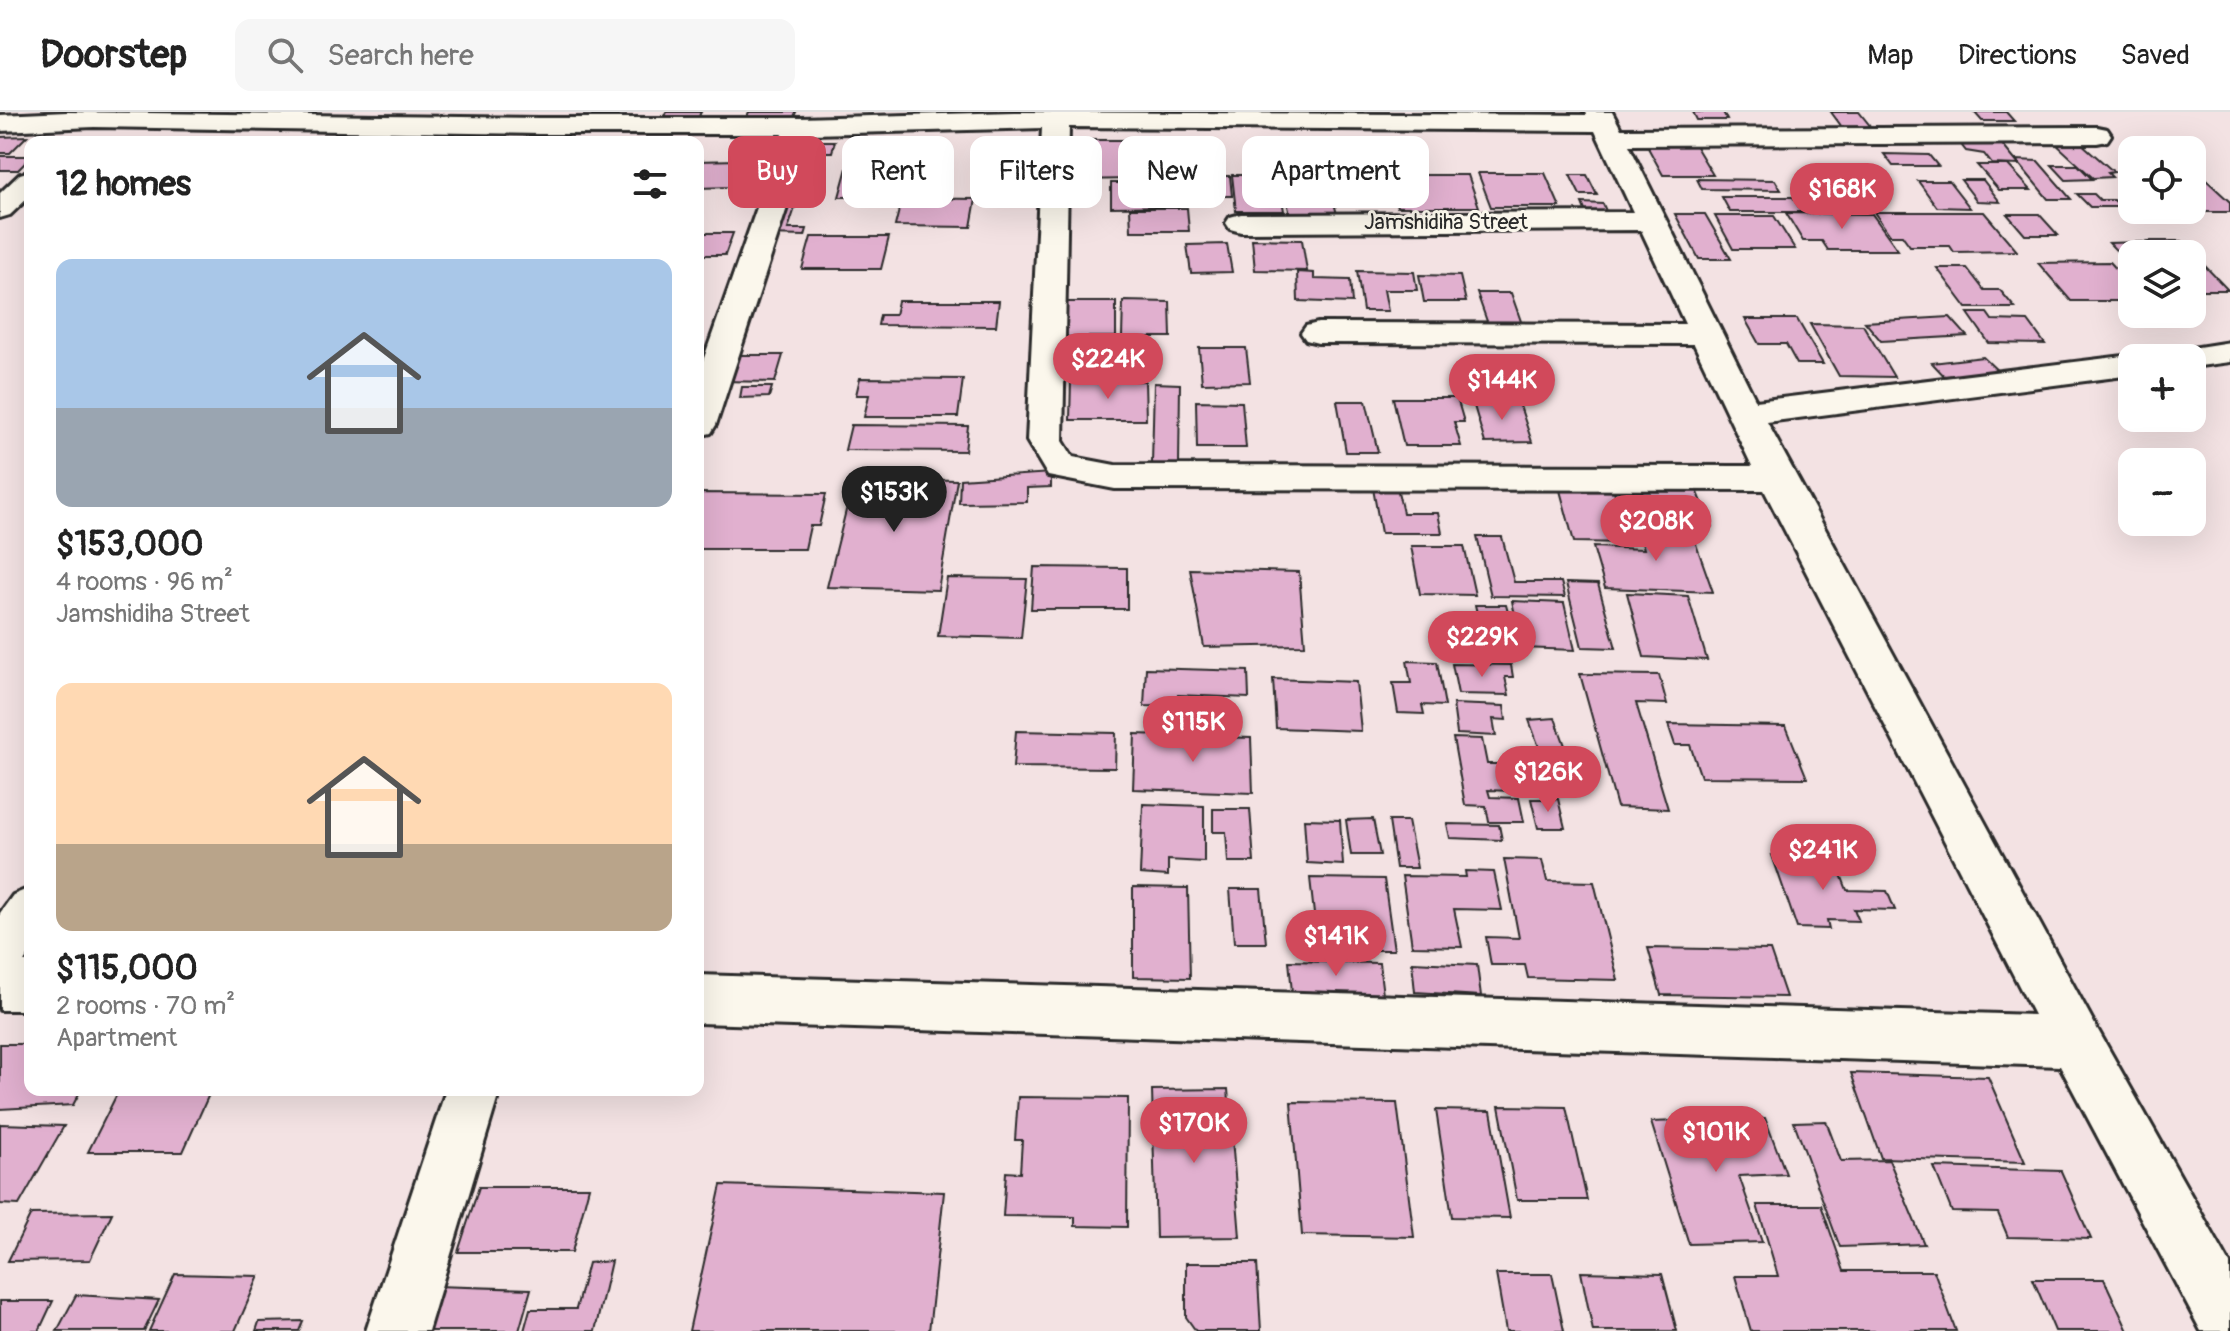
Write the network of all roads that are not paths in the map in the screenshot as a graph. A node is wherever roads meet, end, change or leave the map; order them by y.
1 (298, 117) edge
2 (94, 119) junction
3 (1056, 119) junction
4 (0, 123) edge
5 (1604, 124) edge
6 (800, 126) junction
7 (534, 134) edge
8 (2097, 135) dead end
9 (76, 136) edge
10 (24, 186) edge
11 (0, 209) edge
12 (1651, 221) junction
13 (1241, 223) dead end
14 (1318, 333) dead end
15 (1706, 334) junction
16 (2230, 352) edge
17 (2206, 355) edge
18 (2118, 367) edge
19 (704, 407) edge
20 (1745, 414) junction
21 (1776, 478) junction
22 (24, 919) edge
23 (0, 956) edge
24 (0, 986) edge
25 (24, 986) edge
26 (704, 999) edge
27 (2075, 1041) junction
28 (471, 1096) edge
29 (2230, 1323) edge
30 (397, 1331) edge

1 - 2 street
1 - 7 street
2 - 4 street
2 - 9 street
3 - 5 street
3 - 6 street
3 - 21 street
5 - 8 street
5 - 12 street
6 - 7 street
6 - 19 street
10 - 11 street
12 - 13 street, Jamshidiha Street
12 - 15 street
14 - 15 street
15 - 20 street
16 - 17 street
18 - 20 street
20 - 21 street
21 - 27 street
22 - 23 street
24 - 25 street
26 - 27 street
27 - 29 street
28 - 30 street

